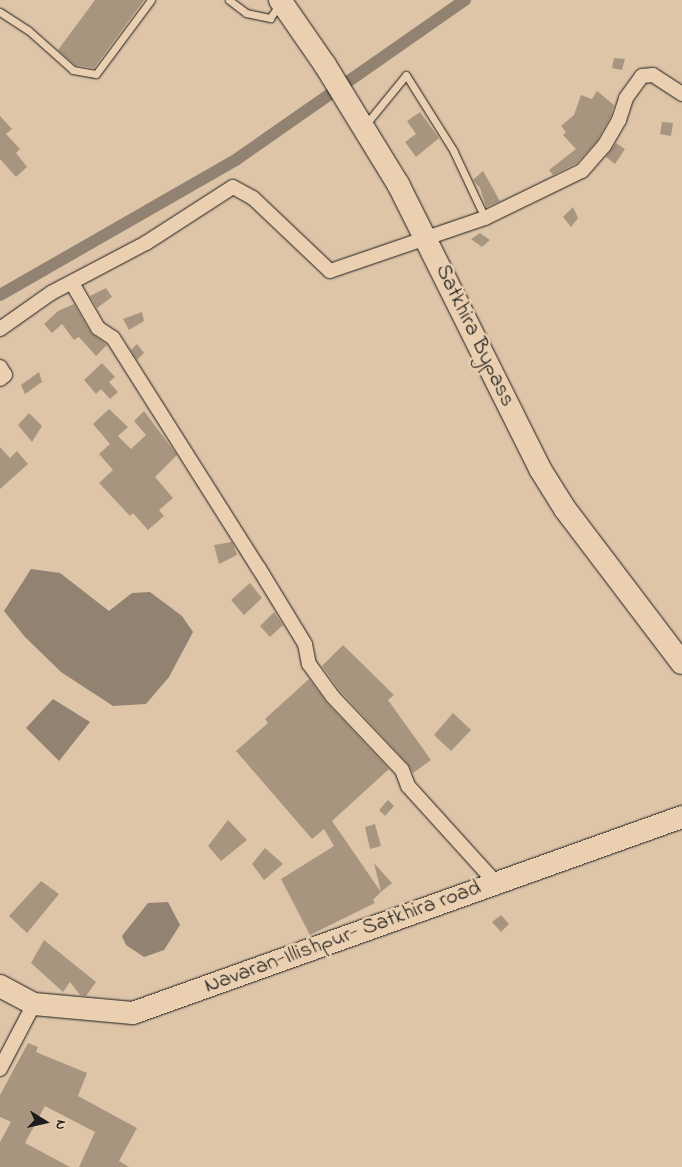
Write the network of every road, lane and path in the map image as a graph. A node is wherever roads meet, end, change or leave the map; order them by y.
1 (151, 0) edge
2 (229, 0) edge
3 (280, 1) edge
4 (0, 12) edge
5 (682, 94) edge
6 (360, 123) junction
7 (485, 218) junction
8 (426, 239) junction
9 (72, 283) junction
10 (0, 328) edge
11 (0, 367) edge
12 (0, 379) edge
13 (682, 663) edge
14 (682, 817) edge
15 (496, 883) junction
16 (0, 986) edge
17 (34, 1004) junction
18 (0, 1069) edge

1 - 4 lane
2 - 3 lane
3 - 6 highway, Satkhira Bypass
5 - 7 street
6 - 7 lane
6 - 8 highway, Satkhira Bypass
7 - 8 street
8 - 9 street
8 - 13 highway, Satkhira Bypass
9 - 10 street
9 - 15 street
11 - 12 street
14 - 15 highway, Navaran-Illishpur- Satkhira road
15 - 17 highway, Navaran-Illishpur- Satkhira road
16 - 17 highway, Navaran-Illishpur- Satkhira road
17 - 18 street

